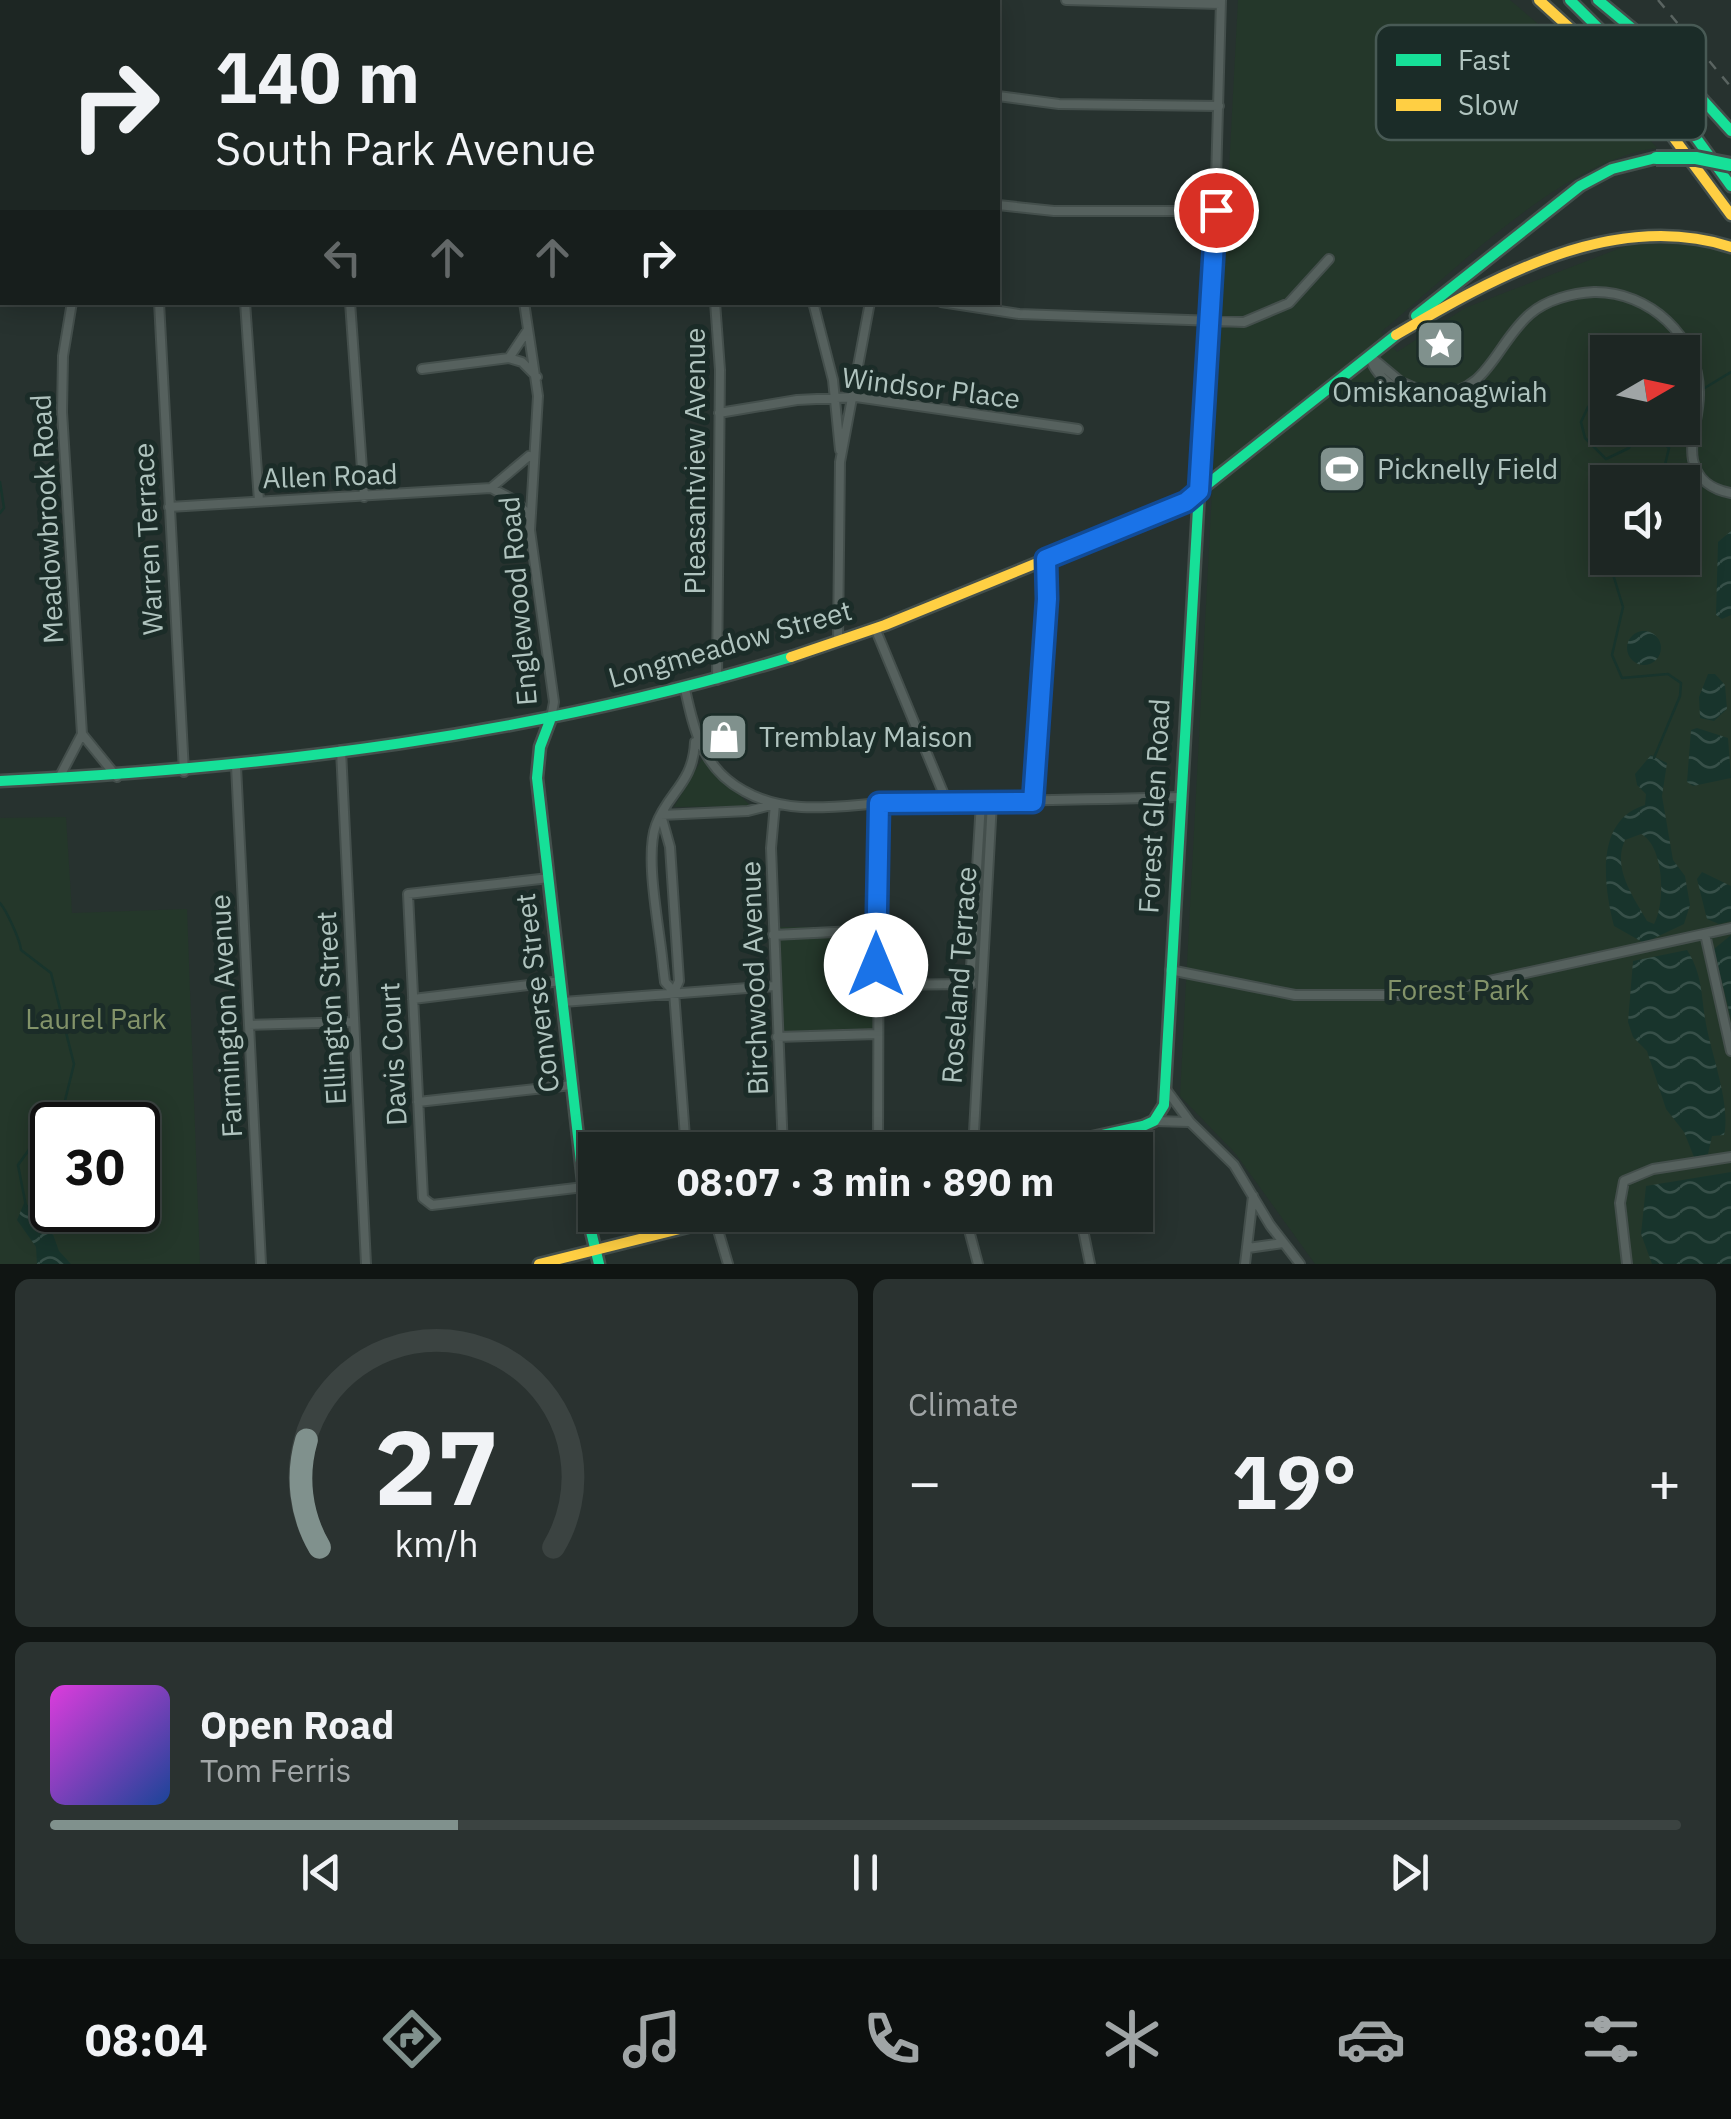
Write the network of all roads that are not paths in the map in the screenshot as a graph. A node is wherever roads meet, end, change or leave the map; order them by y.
1 (1066, 0) edge
2 (1539, 0) edge
3 (1570, 0) edge
4 (1598, 0) edge
5 (1220, 2) edge
6 (1566, 25) edge
7 (1595, 25) edge
8 (1628, 25) edge
9 (1000, 96) edge
10 (1706, 104) edge
11 (1219, 106) junction
12 (1731, 131) edge
13 (1675, 140) edge
14 (1698, 140) edge
15 (1731, 164) edge
16 (1731, 186) edge
17 (1000, 204) edge
18 (1216, 210) junction
19 (1731, 215) edge
20 (1731, 247) edge
21 (1328, 259) dead end
22 (72, 305) edge
23 (159, 305) edge
24 (246, 305) edge
25 (350, 305) edge
26 (525, 305) edge
27 (715, 305) edge
28 (813, 305) edge
29 (870, 305) edge
30 (961, 305) edge
31 (1216, 320) junction
32 (529, 325) junction
33 (1396, 335) junction
34 (1370, 356) junction
35 (508, 358) junction
36 (422, 368) dead end
37 (537, 377) junction
38 (855, 397) junction
39 (835, 398) junction
40 (719, 414) junction
41 (1078, 429) dead end
42 (531, 453) junction
43 (840, 462) junction
44 (492, 488) junction
45 (1199, 491) junction
46 (1731, 493) edge
47 (364, 498) junction
48 (259, 501) junction
49 (169, 506) junction
50 (530, 516) junction
51 (1046, 559) junction
52 (875, 628) junction
53 (838, 641) junction
54 (717, 680) junction
55 (685, 689) junction
56 (551, 718) junction
57 (82, 734) junction
58 (695, 738) junction
59 (341, 750) junction
60 (236, 766) junction
61 (184, 772) junction
62 (118, 778) junction
63 (59, 780) junction
64 (0, 782) edge
65 (1180, 798) junction
66 (947, 802) junction
67 (981, 802) junction
68 (992, 802) junction
69 (1033, 802) junction
70 (879, 803) junction
71 (776, 804) junction
72 (660, 815) junction
73 (549, 878) junction
74 (1731, 928) edge
75 (876, 930) junction
76 (1705, 934) junction
77 (774, 935) junction
78 (1170, 970) junction
79 (561, 981) junction
80 (975, 984) junction
81 (876, 985) junction
82 (774, 986) junction
83 (674, 992) junction
84 (413, 998) junction
85 (563, 1002) junction
86 (354, 1022) junction
87 (249, 1025) junction
88 (877, 1034) junction
89 (777, 1036) junction
90 (1731, 1051) edge
91 (572, 1084) junction
92 (1165, 1088) junction
93 (418, 1102) junction
94 (1154, 1121) junction
95 (1190, 1122) junction
96 (685, 1132) edge
97 (782, 1132) edge
98 (878, 1132) edge
99 (973, 1132) edge
100 (1117, 1132) edge
101 (578, 1136) edge
102 (1731, 1157) edge
103 (578, 1189) edge
104 (1252, 1196) junction
105 (591, 1232) edge
106 (651, 1232) edge
107 (719, 1232) edge
108 (970, 1232) edge
109 (1083, 1232) edge
110 (1283, 1243) junction
111 (594, 1248) junction
112 (1248, 1248) junction
113 (261, 1264) edge
114 (366, 1264) edge
115 (539, 1264) edge
116 (598, 1264) edge
117 (728, 1264) edge
118 (978, 1264) edge
119 (1090, 1264) edge
120 (1245, 1264) edge
121 (1300, 1264) edge
122 (1627, 1264) edge

1 - 5 street
2 - 6 main road
3 - 7 main road
4 - 8 main road
5 - 11 street
9 - 11 street
10 - 12 main road
11 - 18 street
13 - 19 main road
14 - 16 main road
15 - 33 main road, bridge
17 - 18 street
18 - 31 street
20 - 33 main road
21 - 31 street
22 - 57 street, Meadowbrook Road
23 - 49 street, Warren Terrace
24 - 48 street
25 - 47 street
26 - 32 street, Englewood Road
27 - 40 street, Pleasantview Avenue
28 - 39 street
29 - 38 street
30 - 31 street
31 - 45 street
32 - 35 street
32 - 37 street, Englewood Road
33 - 34 main road, Longmeadow Street
34 - 45 main road, Longmeadow Street
34 - 46 street
35 - 36 street
35 - 37 street
37 - 42 street, Englewood Road
38 - 39 street, Windsor Place
38 - 41 street, Windsor Place
38 - 43 street
39 - 40 street, Windsor Place
39 - 43 street
40 - 54 street, Pleasantview Avenue
42 - 44 street
42 - 50 street, Englewood Road
43 - 53 street
44 - 47 street, Allen Road
44 - 50 street
45 - 51 main road, Longmeadow Street
45 - 65 main road, Forest Glen Road
47 - 48 street, Allen Road
48 - 49 street, Allen Road
49 - 61 street, Warren Terrace
50 - 56 street, Englewood Road
51 - 52 main road, Longmeadow Street
51 - 69 street
52 - 53 main road, Longmeadow Street
52 - 66 street
53 - 54 main road, Longmeadow Street
54 - 55 main road, Longmeadow Street
55 - 56 main road, Longmeadow Street
55 - 58 street
56 - 59 main road, Longmeadow Street
56 - 73 main road, Converse Street
57 - 62 street
57 - 63 street
58 - 71 street
58 - 72 street
59 - 60 main road, Longmeadow Street
59 - 86 street, Ellington Street
60 - 61 main road, Longmeadow Street
60 - 87 street, Farmington Avenue
61 - 62 main road, Longmeadow Street
62 - 63 main road, Longmeadow Street
63 - 64 main road, Longmeadow Street
65 - 69 street
65 - 78 main road, Forest Glen Road
66 - 67 street
66 - 70 street
67 - 68 street
67 - 80 street
68 - 69 street
68 - 80 street, Roseland Terrace
70 - 71 street
70 - 75 street
71 - 72 street
71 - 77 street, Birchwood Avenue
72 - 83 street
72 - 83 street
73 - 79 main road, Converse Street
73 - 84 street, Davis Court
74 - 76 street
75 - 77 street
75 - 81 street
76 - 78 street
76 - 90 street
77 - 82 street, Birchwood Avenue
78 - 92 main road, Forest Glen Road
79 - 84 street
79 - 85 main road, Converse Street
80 - 81 street
80 - 99 street, Roseland Terrace
81 - 88 street
82 - 83 street
82 - 89 street, Birchwood Avenue
83 - 85 street
83 - 96 street
84 - 93 street, Davis Court
85 - 91 main road, Converse Street
86 - 87 street
86 - 114 street, Ellington Street
87 - 113 street, Farmington Avenue
88 - 89 street
88 - 98 street
89 - 97 street, Birchwood Avenue
91 - 93 street
91 - 101 main road, Converse Street
92 - 94 main road, Forest Glen Road
92 - 95 street
93 - 103 street, Davis Court
94 - 95 street
94 - 100 main road
95 - 104 street
102 - 122 street
104 - 110 street
104 - 112 street
105 - 111 main road, Converse Street
106 - 111 main road
107 - 117 street
108 - 118 street
109 - 119 street
110 - 112 street
110 - 121 street
111 - 115 main road
111 - 116 main road, Converse Street
112 - 120 street

